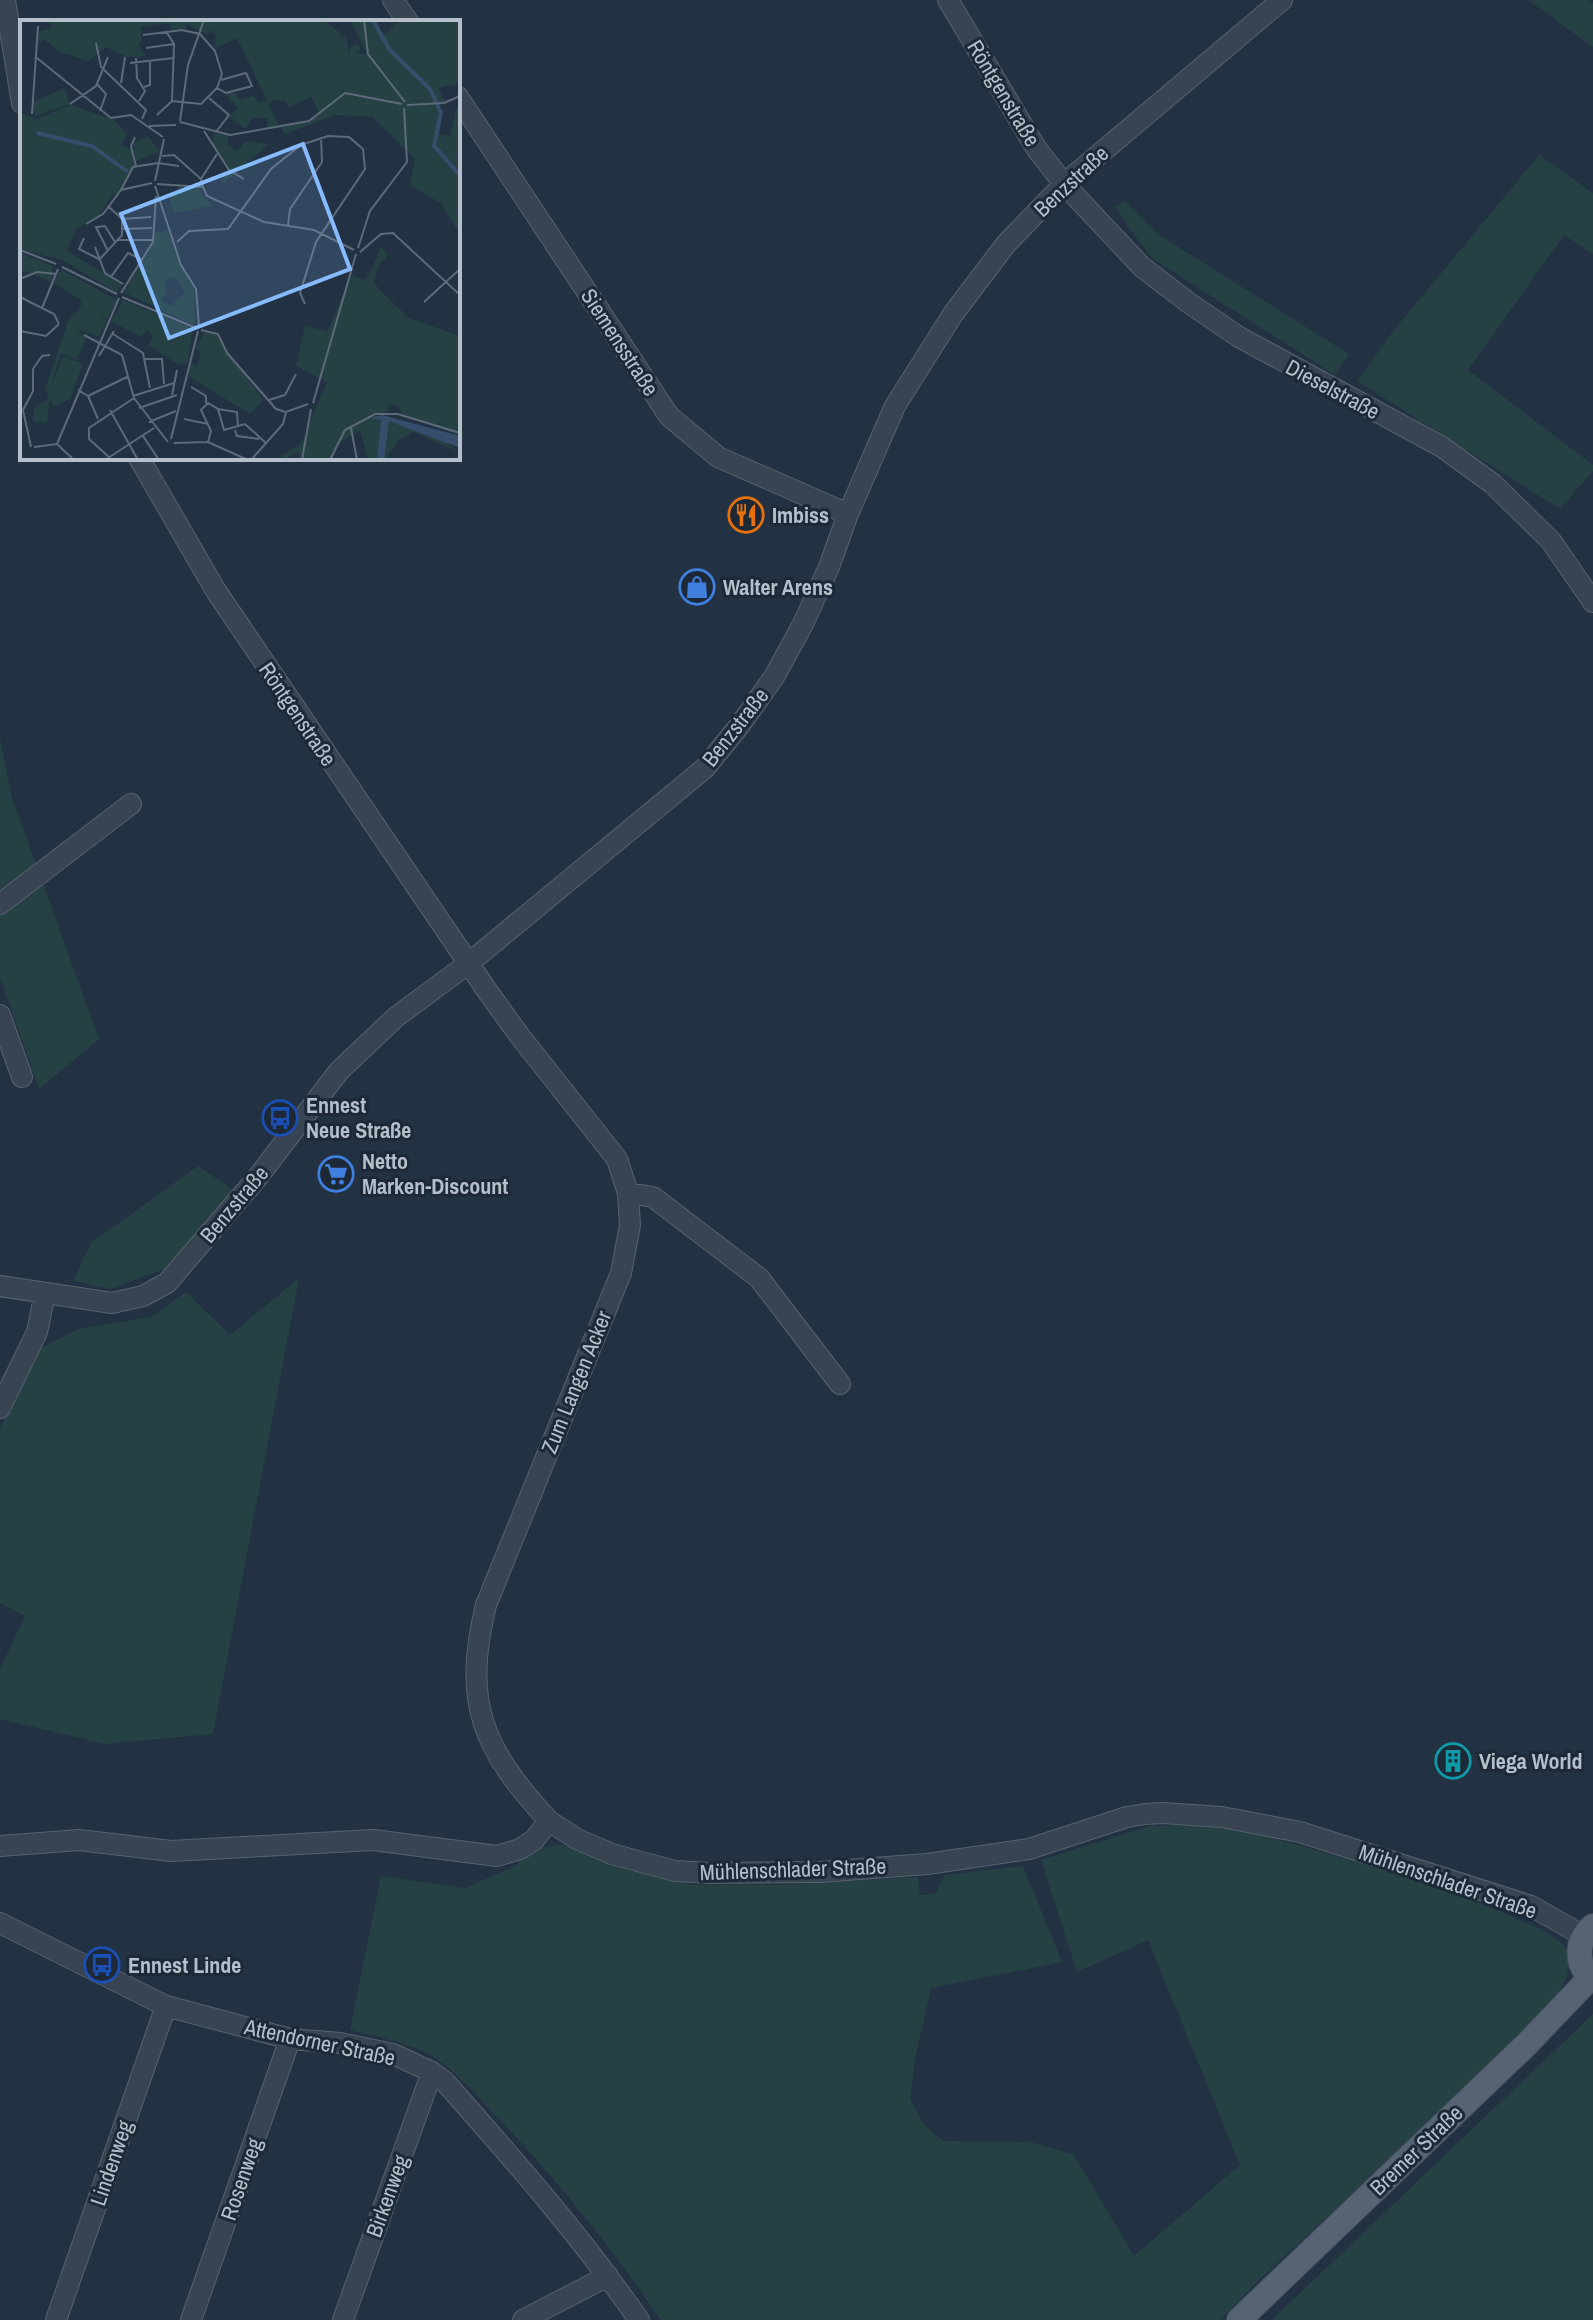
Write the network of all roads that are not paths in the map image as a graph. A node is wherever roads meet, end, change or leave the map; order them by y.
1 (5, 0) edge
2 (393, 0) edge
3 (948, 0) edge
4 (1282, 0) edge
5 (407, 20) edge
6 (20, 92) edge
7 (460, 100) edge
8 (1064, 184) junction
9 (140, 460) edge
10 (848, 514) junction
11 (1593, 602) edge
12 (131, 804) dead end
13 (0, 904) edge
14 (469, 963) junction
15 (0, 1015) edge
16 (22, 1077) dead end
17 (628, 1193) junction
18 (0, 1286) edge
19 (45, 1293) junction
20 (840, 1384) dead end
21 (0, 1408) edge
22 (549, 1821) junction
23 (0, 1846) edge
24 (0, 1923) edge
25 (1588, 1931) edge
26 (1591, 1978) edge
27 (166, 2006) junction
28 (290, 2039) junction
29 (432, 2072) junction
30 (608, 2276) junction
31 (56, 2320) edge
32 (191, 2320) edge
33 (343, 2320) edge
34 (523, 2320) edge
35 (639, 2320) edge
36 (1239, 2320) edge

1 - 6 street
2 - 5 street
3 - 8 street, Röntgenstraße
4 - 8 street, Benzstraße
7 - 10 street, Siemensstraße
8 - 10 street, Benzstraße
8 - 11 street, Dieselstraße
9 - 14 street, Röntgenstraße
10 - 14 street, Benzstraße
12 - 13 street
14 - 17 street, Zum Langen Acker
14 - 19 street, Benzstraße
15 - 16 street
17 - 20 street
17 - 22 street, Zum Langen Acker
18 - 19 street, Benzstraße
19 - 21 street
22 - 23 street
22 - 25 street, Mühlenschlader Straße
24 - 27 street, Attendorner Straße
25 - 26 main road
26 - 36 main road, Bremer Straße
27 - 28 street, Attendorner Straße
27 - 31 street, Lindenweg
28 - 29 street, Attendorner Straße
28 - 32 street, Rosenweg
29 - 30 street, Attendorner Straße
29 - 33 street, Birkenweg
30 - 34 street
30 - 35 street, Attendorner Straße

